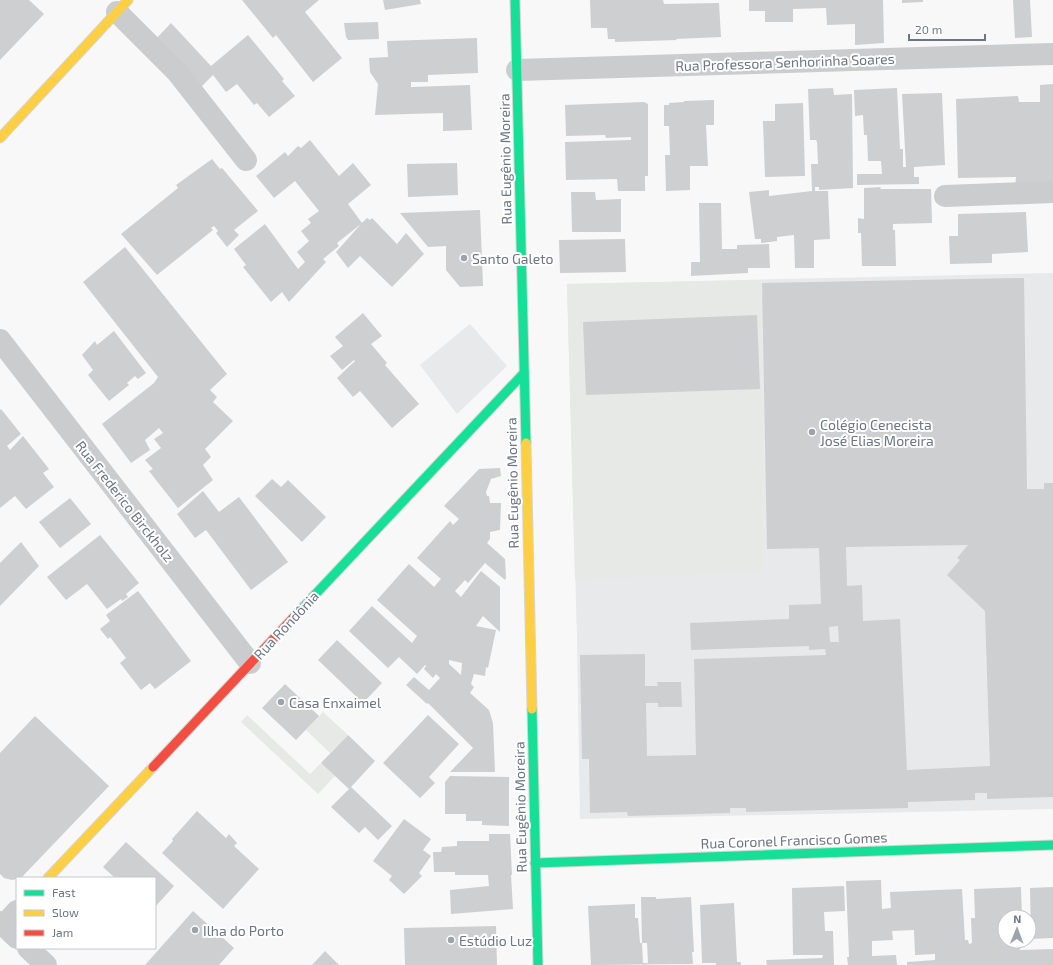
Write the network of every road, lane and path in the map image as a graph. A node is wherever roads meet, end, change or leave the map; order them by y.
1 (515, 0) edge
2 (122, 6) edge
3 (1053, 54) edge
4 (517, 70) junction
5 (0, 138) edge
6 (246, 160) dead end
7 (1053, 192) edge
8 (945, 196) dead end
9 (0, 340) edge
10 (524, 373) junction
11 (250, 663) junction
12 (1053, 845) edge
13 (535, 863) junction
14 (49, 877) edge
15 (29, 949) edge
16 (46, 965) edge
17 (538, 965) edge

1 - 4 street, Rua Eugênio Moreira
2 - 5 street
2 - 6 street
3 - 4 street, Rua Professora Senhorinha Soares
4 - 10 street, Rua Eugênio Moreira
7 - 8 street
9 - 11 street, Rua Frederico Birckholz
10 - 11 street, Rua Rondônia
10 - 13 street, Rua Eugênio Moreira
11 - 14 street, Rua Rondônia
12 - 13 street, Rua Coronel Francisco Gomes
13 - 17 street, Rua Eugênio Moreira
15 - 16 street

